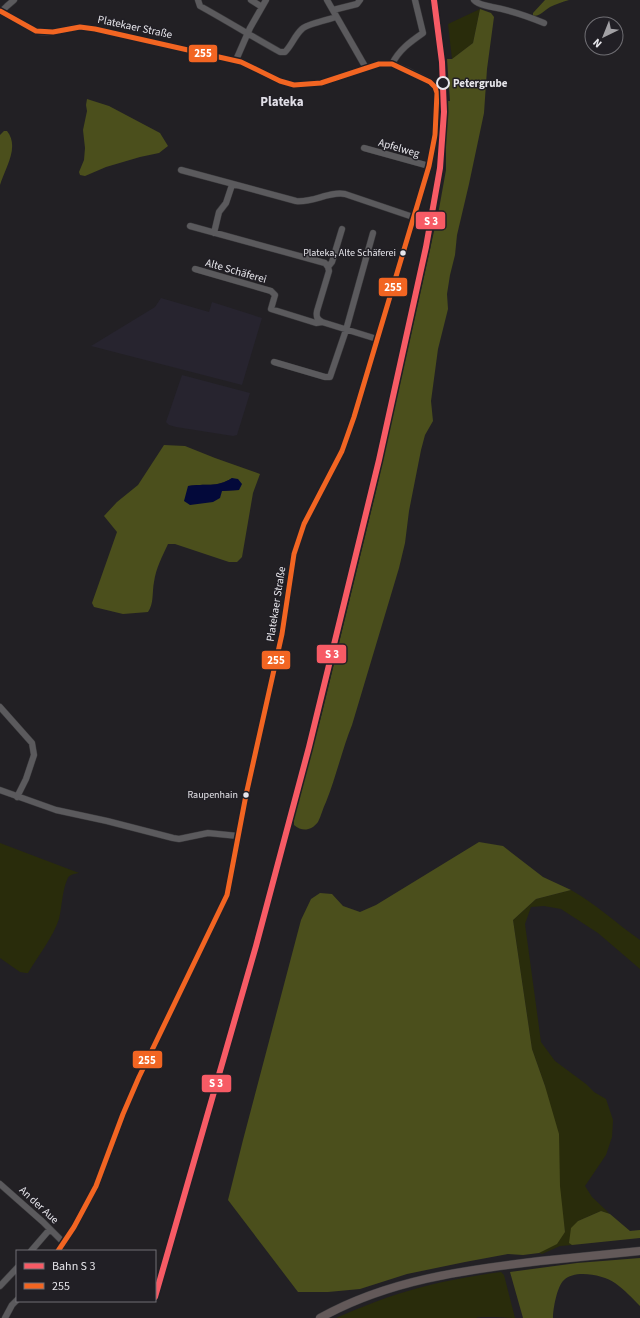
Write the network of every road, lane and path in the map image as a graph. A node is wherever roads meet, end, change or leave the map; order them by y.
1 (14, 0) edge
2 (198, 0) edge
3 (251, 0) edge
4 (266, 0) edge
5 (327, 0) edge
6 (360, 0) edge
7 (415, 0) edge
8 (474, 0) edge
9 (262, 7) junction
10 (333, 10) junction
11 (1, 11) edge
12 (336, 17) junction
13 (544, 23) dead end
14 (248, 35) junction
15 (236, 60) junction
16 (392, 64) junction
17 (366, 68) junction
18 (364, 148) dead end
19 (429, 166) junction
20 (181, 170) dead end
21 (232, 185) junction
22 (413, 217) junction
23 (190, 226) dead end
24 (342, 229) dead end
25 (214, 233) junction
26 (373, 233) dead end
27 (328, 267) junction
28 (195, 269) dead end
29 (322, 322) junction
30 (346, 330) junction
31 (377, 339) junction
32 (274, 362) dead end
33 (0, 707) edge
34 (0, 790) edge
35 (17, 797) junction
36 (238, 836) junction
37 (0, 1184) edge
38 (50, 1229) junction
39 (64, 1243) junction
40 (32, 1250) edge
41 (59, 1250) edge
42 (640, 1251) edge
43 (16, 1269) edge
44 (0, 1286) edge
45 (16, 1301) edge
46 (5, 1318) edge
47 (320, 1318) edge

1 - 11 street, Platekaer Straße
2 - 14 street
3 - 9 street
4 - 9 street
5 - 10 street
6 - 10 street
7 - 16 street
8 - 13 street
9 - 14 street
10 - 12 street
11 - 15 street, Platekaer Straße
12 - 14 street
12 - 17 street
14 - 15 street
15 - 17 street, Platekaer Straße
16 - 17 street, Platekaer Straße
16 - 19 street, Platekaer Straße
18 - 19 street, Apfelweg
19 - 22 street, Platekaer Straße
20 - 21 street
21 - 22 street
21 - 25 street
22 - 31 street, Platekaer Straße
23 - 25 street
24 - 27 street
25 - 27 street
26 - 30 street
27 - 29 street
28 - 29 street, Alte Schäferei
29 - 30 street, Alte Schäferei
30 - 31 street, Alte Schäferei
30 - 32 street
31 - 36 street, Platekaer Straße
33 - 35 street
34 - 35 street
35 - 36 street
36 - 39 street
37 - 38 street, An der Aue
38 - 39 street, An der Aue
38 - 40 street
39 - 41 street
42 - 47 main road
43 - 44 street
45 - 46 street

